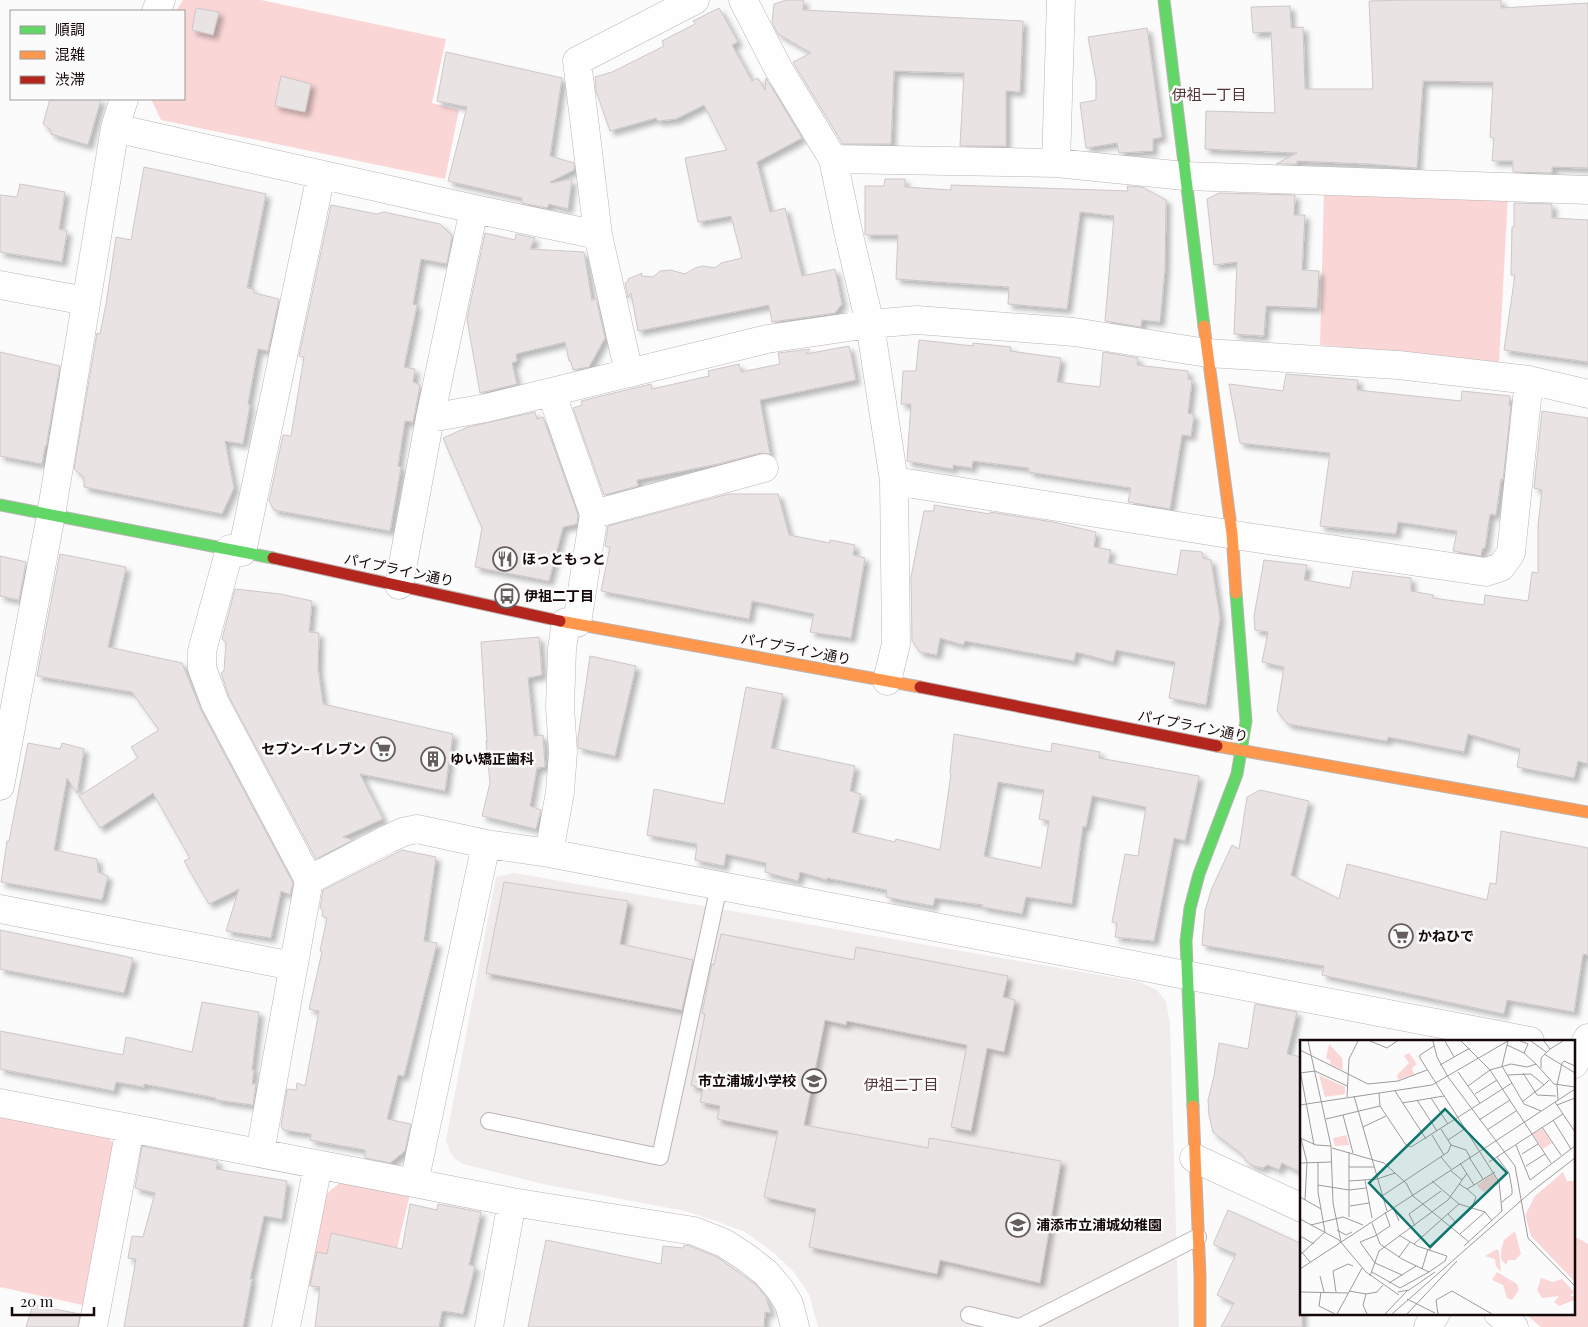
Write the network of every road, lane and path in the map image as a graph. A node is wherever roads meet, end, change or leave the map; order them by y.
1 (695, 0) edge
2 (743, 0) edge
3 (1061, 0) edge
4 (1169, 0) edge
5 (124, 100) edge
6 (115, 128) junction
7 (834, 159) junction
8 (1056, 163) junction
9 (321, 175) junction
10 (1185, 176) junction
11 (1588, 190) edge
12 (474, 209) junction
13 (598, 235) junction
14 (0, 285) edge
15 (86, 301) junction
16 (870, 324) junction
17 (1207, 353) junction
18 (629, 373) junction
19 (1529, 380) junction
20 (551, 392) junction
21 (1588, 394) edge
22 (430, 418) junction
23 (764, 468) dead end
24 (894, 481) junction
25 (0, 505) edge
26 (594, 514) junction
27 (51, 515) junction
28 (1232, 534) junction
29 (236, 551) junction
30 (399, 585) junction
31 (571, 623) junction
32 (887, 681) junction
33 (1240, 750) junction
34 (0, 786) edge
35 (1586, 806) edge
36 (486, 844) junction
37 (549, 853) junction
38 (309, 880) junction
39 (719, 886) junction
40 (0, 909) edge
41 (293, 966) junction
42 (1187, 975) junction
43 (1525, 1040) edge
44 (0, 1103) edge
45 (489, 1121) dead end
46 (130, 1128) junction
47 (260, 1153) junction
48 (1194, 1158) junction
49 (318, 1165) junction
50 (414, 1183) junction
51 (512, 1202) junction
52 (1300, 1207) edge
53 (1198, 1237) junction
54 (1435, 1314) edge
55 (1499, 1314) edge
56 (969, 1315) dead end
57 (93, 1327) edge
58 (286, 1327) edge
59 (489, 1327) edge
60 (795, 1327) edge
61 (1019, 1327) edge
62 (1200, 1327) edge
63 (1428, 1327) edge
64 (1514, 1327) edge

1 - 13 street
2 - 7 street
3 - 8 street
4 - 10 main road
5 - 6 street
6 - 9 street
6 - 15 street
7 - 8 street
7 - 16 street
8 - 10 street
9 - 12 street
9 - 29 street
10 - 11 street
10 - 17 main road
12 - 13 street
12 - 22 street
13 - 18 street
14 - 15 street
15 - 27 street
16 - 17 street
16 - 18 street
16 - 24 street
17 - 19 street
17 - 28 main road
18 - 20 street
19 - 21 street
19 - 28 street
20 - 22 street
20 - 26 street
22 - 30 street
23 - 26 street
24 - 28 street
24 - 32 street
25 - 27 main road, パイプライン通り
26 - 31 street
27 - 29 main road, パイプライン通り
27 - 34 street
28 - 33 main road
29 - 30 main road, パイプライン通り
29 - 38 street
30 - 31 main road, パイプライン通り
31 - 32 main road, パイプライン通り
31 - 37 street
32 - 33 main road, パイプライン通り
33 - 35 main road, パイプライン通り
33 - 42 main road
36 - 37 street
36 - 38 street
36 - 50 street
37 - 39 street
38 - 41 street
39 - 42 street
39 - 45 lane
40 - 41 street
41 - 47 street
42 - 43 street
42 - 48 main road
44 - 46 street
46 - 47 street
46 - 57 street
47 - 49 street
48 - 52 street
48 - 53 main road
49 - 50 street
49 - 58 street
50 - 51 street
51 - 59 street
51 - 60 street
53 - 61 lane
53 - 62 main road
54 - 63 street
55 - 64 street
56 - 61 lane

